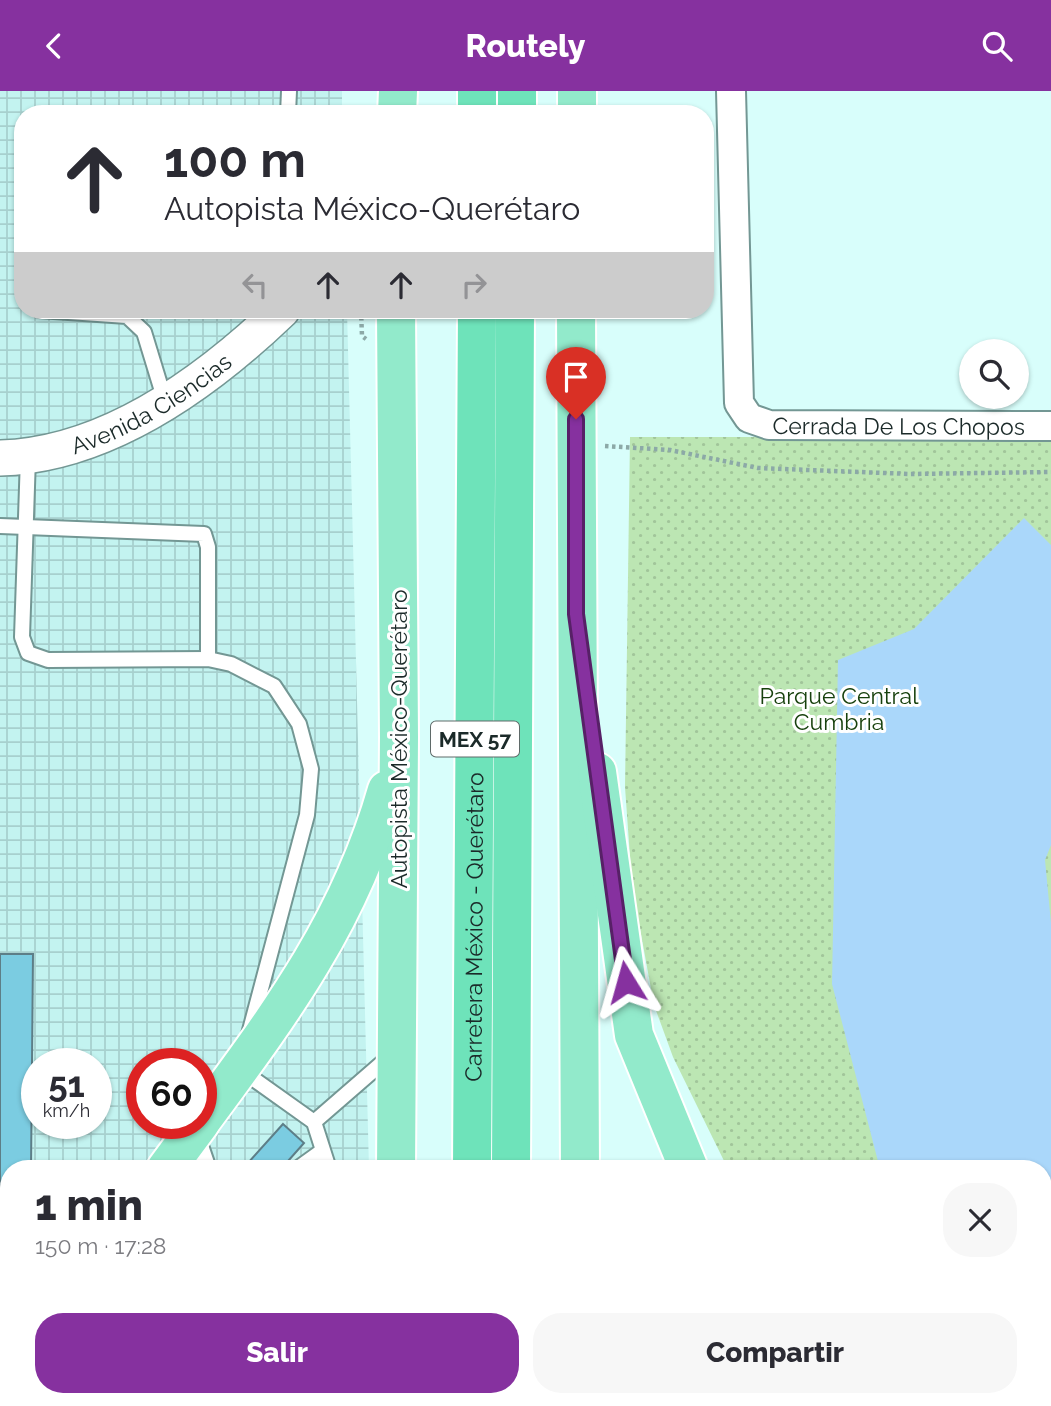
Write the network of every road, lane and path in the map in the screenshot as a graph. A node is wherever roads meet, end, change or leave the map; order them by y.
1 (731, 91) edge
2 (130, 319) edge
3 (272, 319) edge
4 (361, 319) edge
5 (396, 319) edge
6 (477, 319) edge
7 (516, 319) edge
8 (576, 319) edge
9 (362, 336) dead end
10 (164, 401) junction
11 (1051, 426) edge
12 (576, 445) junction
13 (14, 457) edge
14 (1051, 472) edge
15 (0, 526) edge
16 (26, 527) junction
17 (576, 614) junction
18 (208, 659) junction
19 (399, 737) junction
20 (397, 1050) junction
21 (240, 1069) junction
22 (217, 1100) edge
23 (314, 1122) junction
24 (188, 1139) edge
25 (202, 1139) edge
26 (322, 1151) junction
27 (173, 1160) edge
28 (207, 1160) edge
29 (310, 1160) edge
30 (326, 1160) edge
31 (396, 1160) edge
32 (472, 1160) edge
33 (511, 1160) edge
34 (580, 1160) edge
35 (685, 1160) edge

1 - 11 street, Cerrada De Los Chopos
2 - 10 lane
3 - 10 street, Avenida Ciencias
4 - 9 path
5 - 19 main road, Autopista México-Querétaro
6 - 32 highway, Carretera México - Querétaro / MEX 57
7 - 33 highway, Carretera México - Querétaro / MEX 57
8 - 12 main road
10 - 13 street, Avenida Ciencias
12 - 14 path
12 - 17 main road
13 - 16 lane
15 - 16 lane
16 - 18 lane
16 - 18 lane
17 - 34 main road
17 - 35 main road
18 - 21 lane
19 - 20 main road, Autopista México-Querétaro
19 - 21 main road
20 - 23 lane
20 - 31 main road, Autopista México-Querétaro
21 - 22 main road
21 - 23 lane
23 - 26 lane
24 - 27 main road
25 - 28 lane
26 - 29 lane
26 - 30 lane

